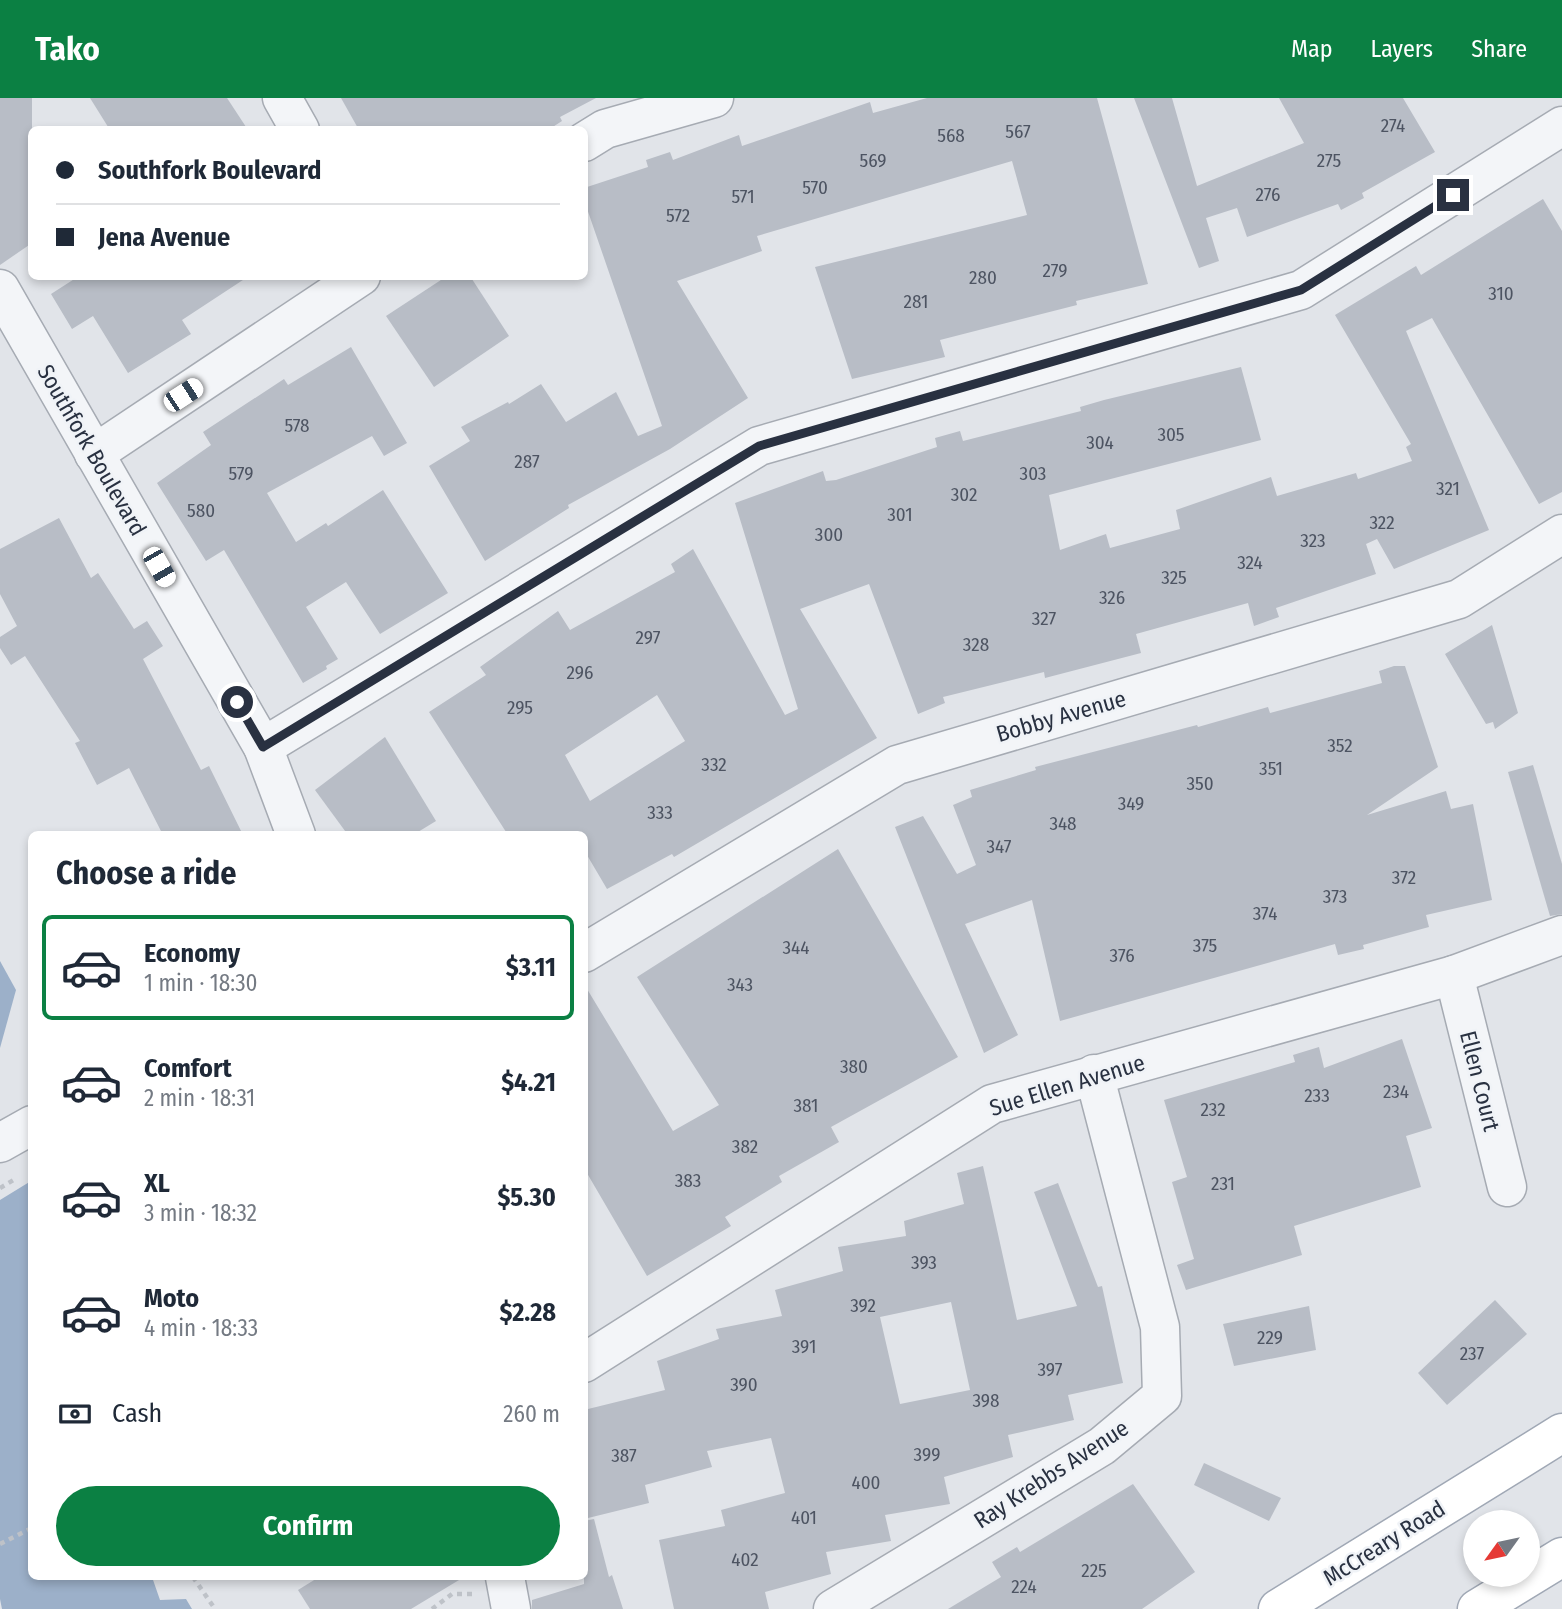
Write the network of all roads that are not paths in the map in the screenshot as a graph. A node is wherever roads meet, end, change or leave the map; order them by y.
1 (282, 98) edge
2 (715, 98) edge
3 (298, 126) edge
4 (1562, 126) edge
5 (588, 140) edge
6 (355, 280) edge
7 (0, 289) edge
8 (94, 454) junction
9 (1562, 534) edge
10 (263, 747) junction
11 (294, 831) edge
12 (1562, 934) edge
13 (588, 951) edge
14 (1454, 975) junction
15 (1094, 1074) junction
16 (28, 1127) edge
17 (0, 1143) edge
18 (1507, 1186) dead end
19 (588, 1360) edge
20 (1562, 1433) edge
21 (1562, 1557) edge
22 (489, 1585) edge
23 (511, 1609) edge
24 (833, 1609) edge
25 (1278, 1609) edge
26 (1477, 1609) edge

1 - 3 street
2 - 5 street
4 - 10 street
6 - 8 street
7 - 8 street, Southfork Boulevard
8 - 10 street, Southfork Boulevard
9 - 13 street, Bobby Avenue
10 - 11 street, Southfork Boulevard
12 - 14 street, Sue Ellen Avenue
14 - 15 street, Sue Ellen Avenue
14 - 18 street, Ellen Court
15 - 19 street, Sue Ellen Avenue
15 - 24 street, Ray Krebbs Avenue
16 - 17 street
20 - 25 main road, McCreary Road
21 - 26 main road
22 - 23 street

